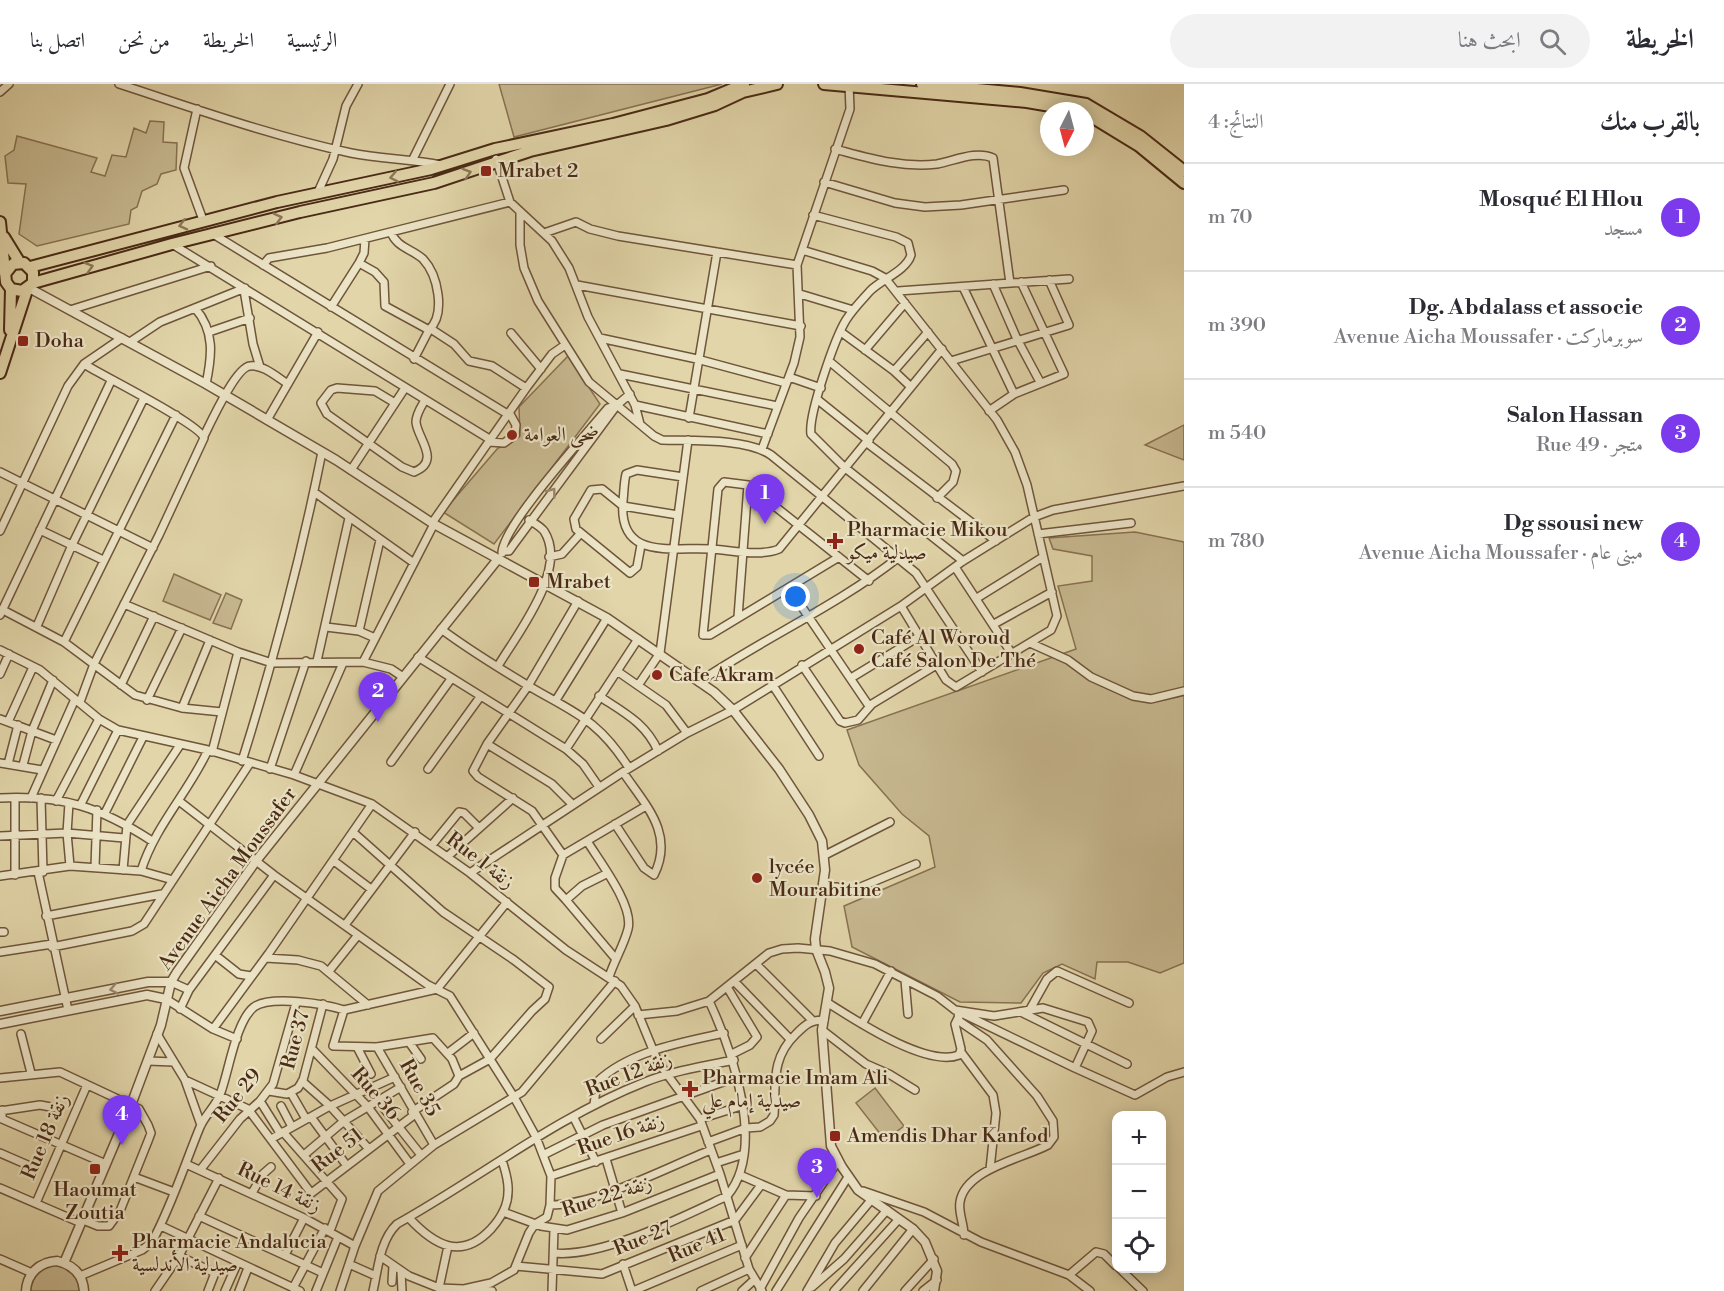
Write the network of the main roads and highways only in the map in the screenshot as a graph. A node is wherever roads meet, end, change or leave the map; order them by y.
1 (777, 84) edge
2 (824, 84) edge
3 (922, 84) edge
4 (737, 85) edge
5 (849, 85) edge
6 (1040, 104) edge
7 (1094, 118) edge
8 (1184, 171) edge
9 (1184, 183) edge
10 (0, 222) edge
11 (3, 234) junction
12 (25, 265) junction
13 (4, 276) edge
14 (30, 287) junction
15 (7, 289) edge
16 (10, 341) junction
17 (0, 373) edge

14 -> 1 main road
2 - 5 main road
3 - 8 main road
4 -> 12 main road
5 - 6 main road
7 - 9 main road
10 - 11 main road
11 - 12 main road
11 - 13 main road
12 - 13 main road
12 - 14 main road
13 - 15 main road
14 - 15 main road
14 - 16 main road
15 - 16 main road
16 - 17 main road

